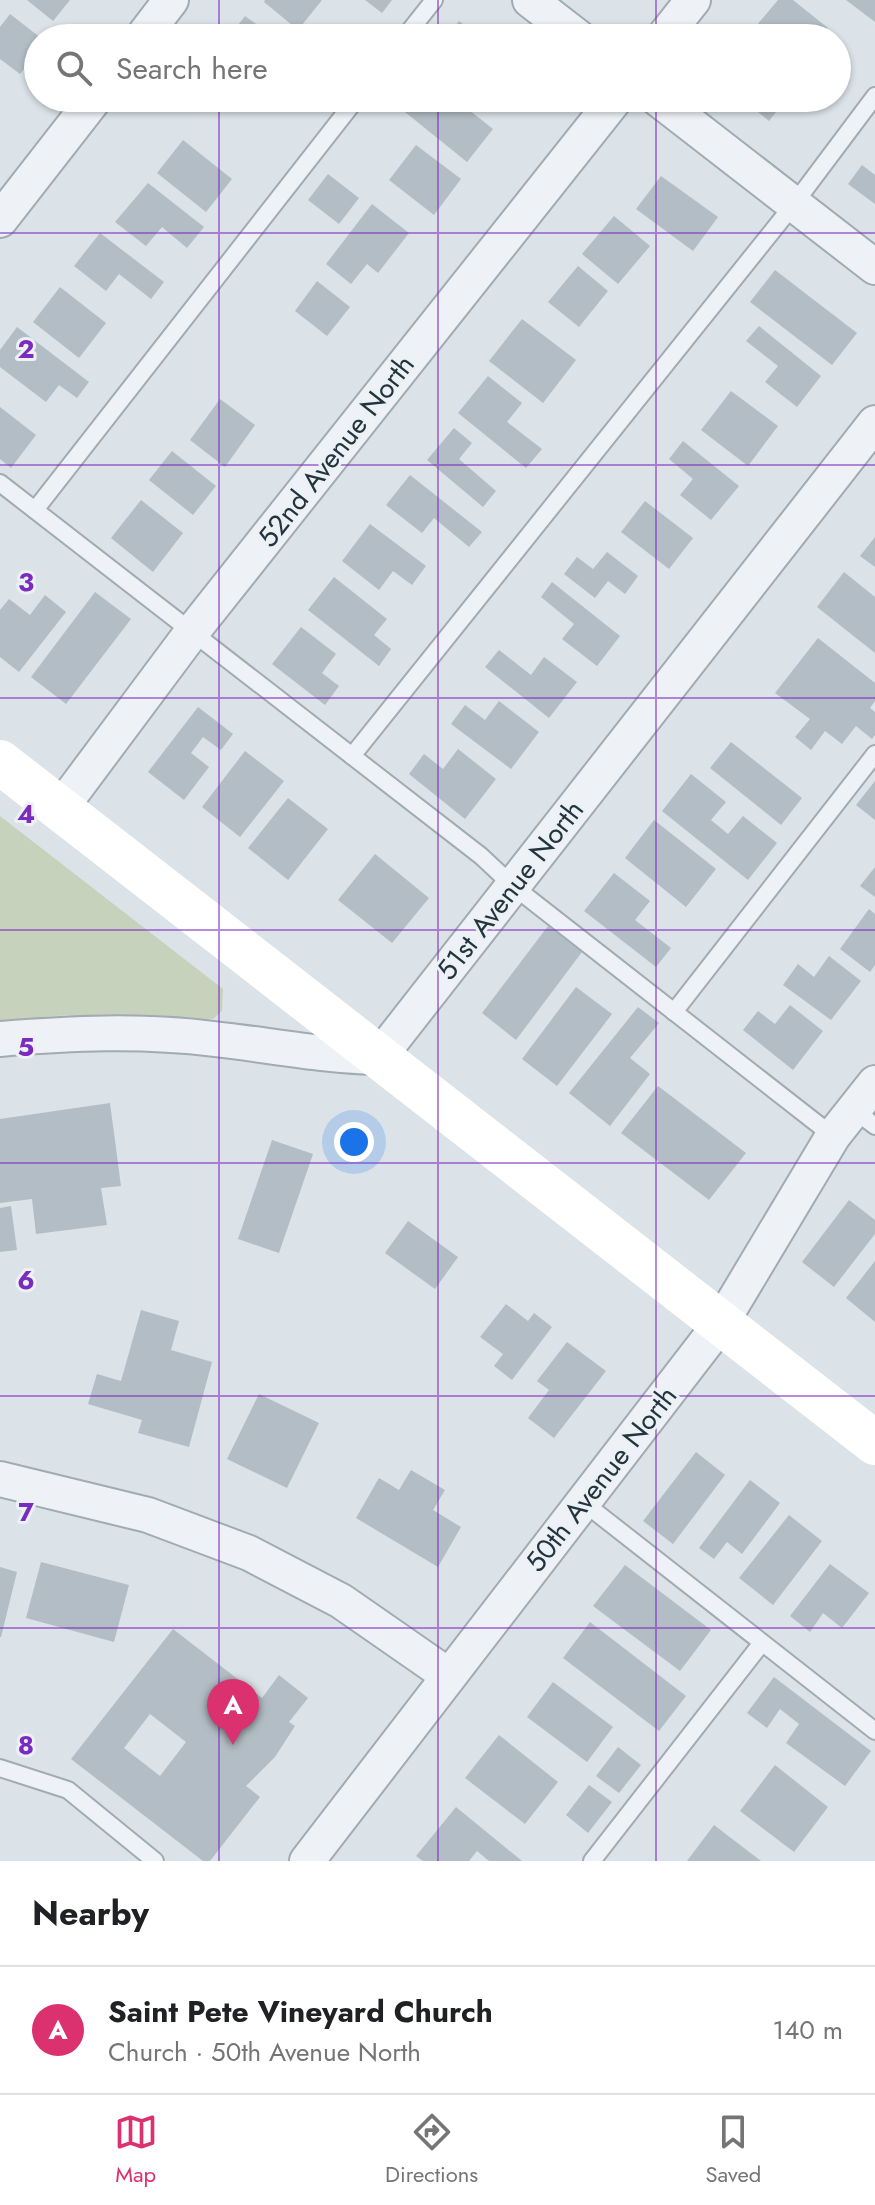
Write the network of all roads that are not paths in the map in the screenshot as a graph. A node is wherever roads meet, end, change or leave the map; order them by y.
1 (171, 0) edge
2 (434, 0) edge
3 (530, 0) edge
4 (693, 0) edge
5 (153, 24) edge
6 (415, 24) edge
7 (561, 24) edge
8 (674, 24) edge
9 (875, 96) edge
10 (84, 112) edge
11 (346, 112) edge
12 (605, 112) edge
13 (675, 112) edge
14 (794, 204) junction
15 (0, 220) edge
16 (875, 267) edge
17 (875, 423) edge
18 (0, 483) edge
19 (35, 510) junction
20 (192, 632) junction
21 (875, 754) edge
22 (352, 756) junction
23 (0, 762) edge
24 (60, 809) junction
25 (513, 886) junction
26 (674, 1012) junction
27 (0, 1039) edge
28 (379, 1057) junction
29 (875, 1083) edge
30 (854, 1124) edge
31 (721, 1323) junction
32 (875, 1443) edge
33 (0, 1479) edge
34 (583, 1502) junction
35 (761, 1644) junction
36 (449, 1676) junction
37 (875, 1731) edge
38 (0, 1768) edge
39 (155, 1861) edge
40 (307, 1861) edge
41 (592, 1861) edge

1 - 5 street
2 - 6 lane
3 - 7 street
4 - 8 street
9 - 14 lane
10 - 15 street
11 - 19 lane
12 - 20 street, 52nd Avenue North
13 - 14 street
14 - 16 street
14 - 22 lane
17 - 25 street, 51st Avenue North
18 - 19 lane
19 - 20 lane
20 - 22 lane
20 - 24 street, 52nd Avenue North
21 - 26 lane
22 - 25 lane
23 - 24 main road
24 - 28 main road
25 - 26 lane
25 - 28 street, 51st Avenue North
26 - 30 lane
27 - 28 street
28 - 31 main road
29 - 30 street, 50th Avenue North
30 - 31 street, 50th Avenue North
31 - 32 main road
31 - 34 street, 50th Avenue North
33 - 36 street
34 - 35 lane
34 - 36 street, 50th Avenue North
35 - 37 lane
35 - 41 lane
36 - 40 street, 50th Avenue North
38 - 39 lane

